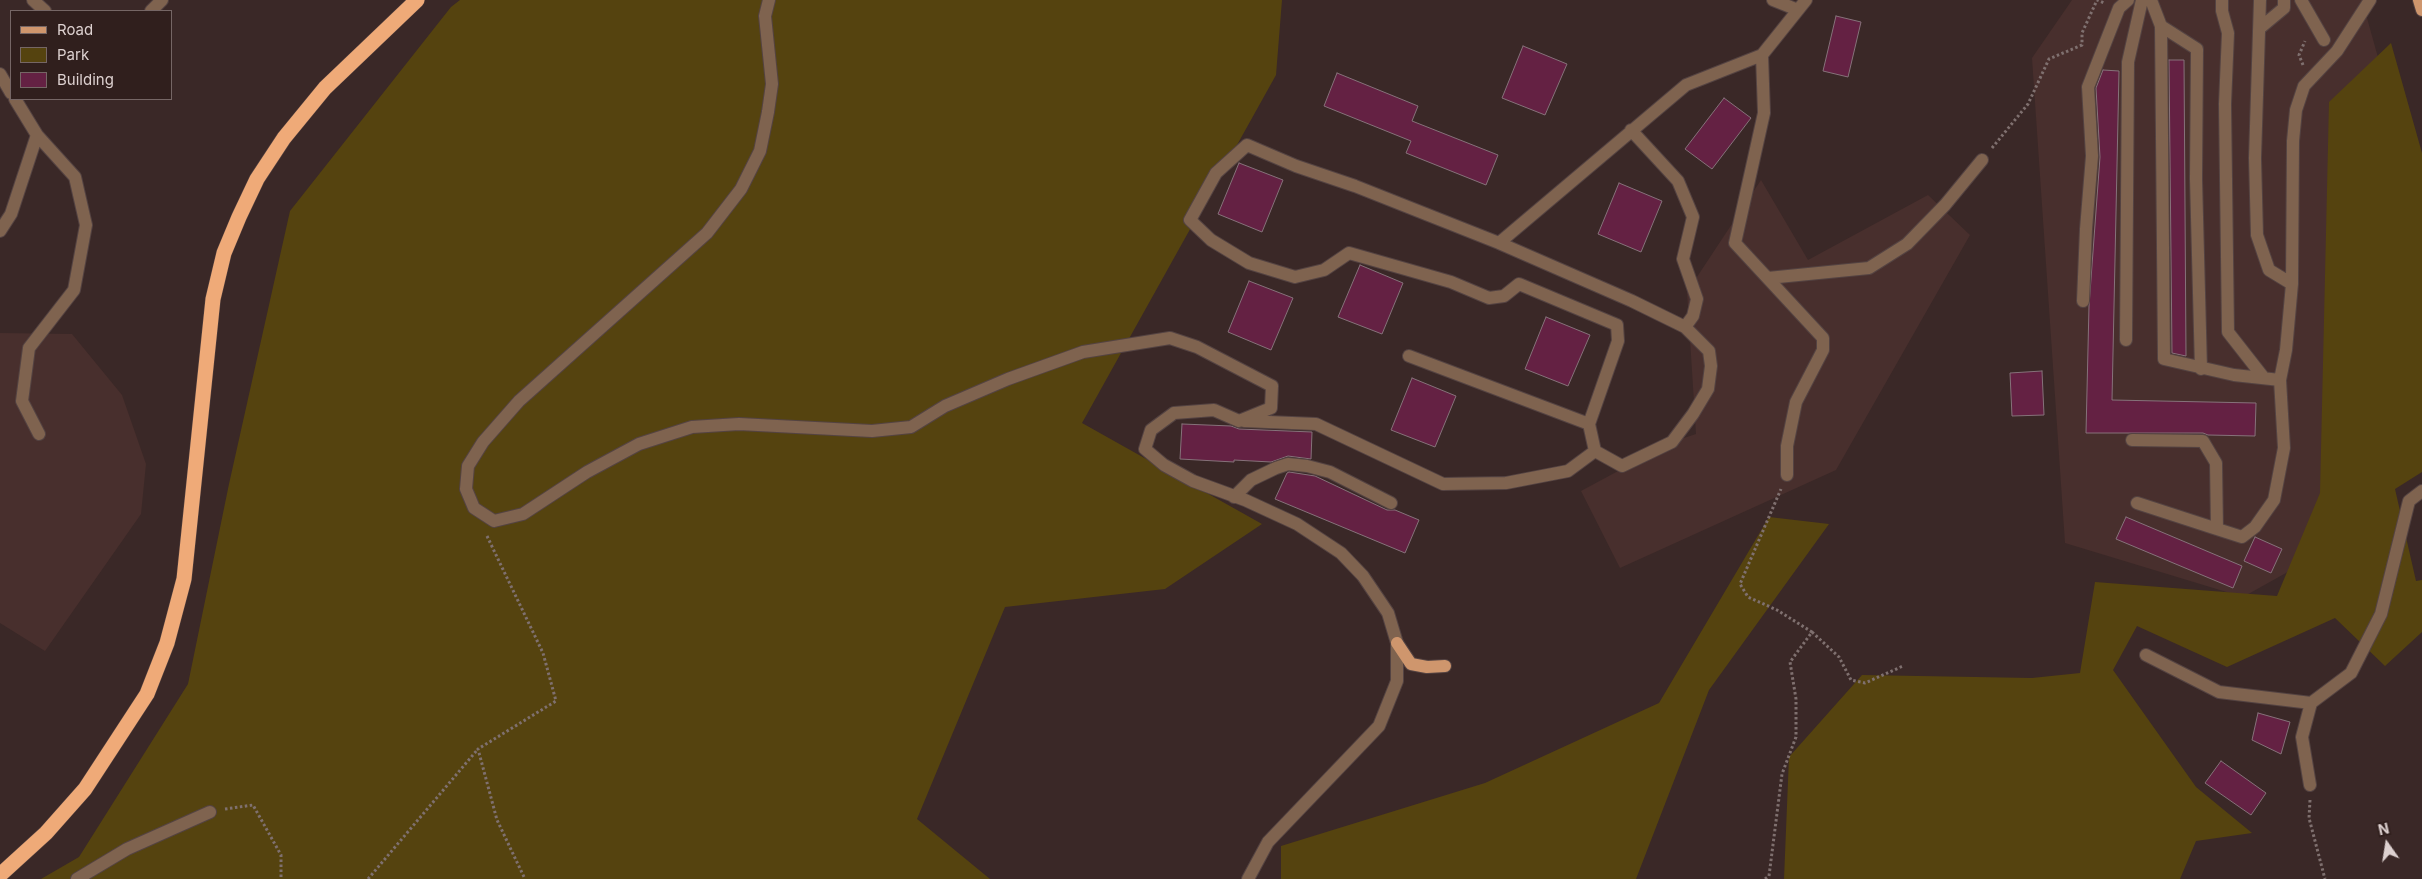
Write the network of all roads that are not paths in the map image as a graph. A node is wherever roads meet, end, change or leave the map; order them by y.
1 (33, 0) edge
2 (162, 0) edge
3 (417, 0) edge
4 (769, 0) edge
5 (1773, 0) edge
6 (1806, 0) edge
7 (2128, 0) edge
8 (2142, 0) edge
9 (2151, 0) edge
10 (2222, 0) edge
11 (2260, 0) edge
12 (2300, 0) edge
13 (2370, 0) edge
14 (2419, 0) edge
15 (2284, 4) edge
16 (44, 10) edge
17 (152, 10) edge
18 (1798, 10) junction
19 (2422, 10) edge
20 (2161, 26) junction
21 (2260, 28) junction
22 (2324, 40) dead end
23 (1762, 55) junction
24 (0, 74) edge
25 (10, 91) edge
26 (16, 100) edge
27 (1632, 130) junction
28 (37, 135) junction
29 (1982, 160) road end
30 (0, 232) edge
31 (1499, 242) junction
32 (1768, 278) junction
33 (2292, 284) junction
34 (2083, 301) dead end
35 (1685, 327) junction
36 (2126, 340) dead end
37 (1409, 356) dead end
38 (2201, 369) junction
39 (2264, 378) junction
40 (2280, 380) junction
41 (1240, 420) junction
42 (1589, 424) junction
43 (39, 434) dead end
44 (2132, 440) dead end
45 (1595, 451) junction
46 (1787, 475) road end
47 (2422, 491) edge
48 (1234, 497) junction
49 (1391, 503) dead end
50 (2137, 503) dead end
51 (2217, 529) junction
52 (1397, 644) junction
53 (2146, 655) dead end
54 (1445, 666) dead end
55 (2311, 703) junction
56 (2310, 785) road end
57 (210, 812) road end
58 (0, 875) edge
59 (77, 879) edge
60 (1248, 879) edge

1 - 16 street
2 - 17 street
3 - 58 highway
4 - 41 street
5 - 18 street
6 - 18 street
7 - 34 street
8 - 36 street
9 - 20 street
10 - 39 street
11 - 21 street
12 - 15 street
12 - 22 street
13 - 33 street
14 - 19 main road
15 - 21 street
18 - 23 street
20 - 38 street
20 - 38 street
21 - 33 street
23 - 27 street
23 - 32 street
24 - 25 street
26 - 28 street
27 - 31 street
27 - 35 street
28 - 30 street
28 - 43 street
29 - 32 street
31 - 35 street
31 - 42 street
32 - 46 street
33 - 40 street
35 - 45 street
37 - 42 street
38 - 39 street
39 - 40 street
40 - 51 street
41 - 45 street
41 - 48 street
42 - 45 street
44 - 51 street
47 - 55 street
48 - 49 street
48 - 52 street
50 - 51 street
52 - 54 main road
52 - 60 street
53 - 55 street
55 - 56 street
57 - 59 street

